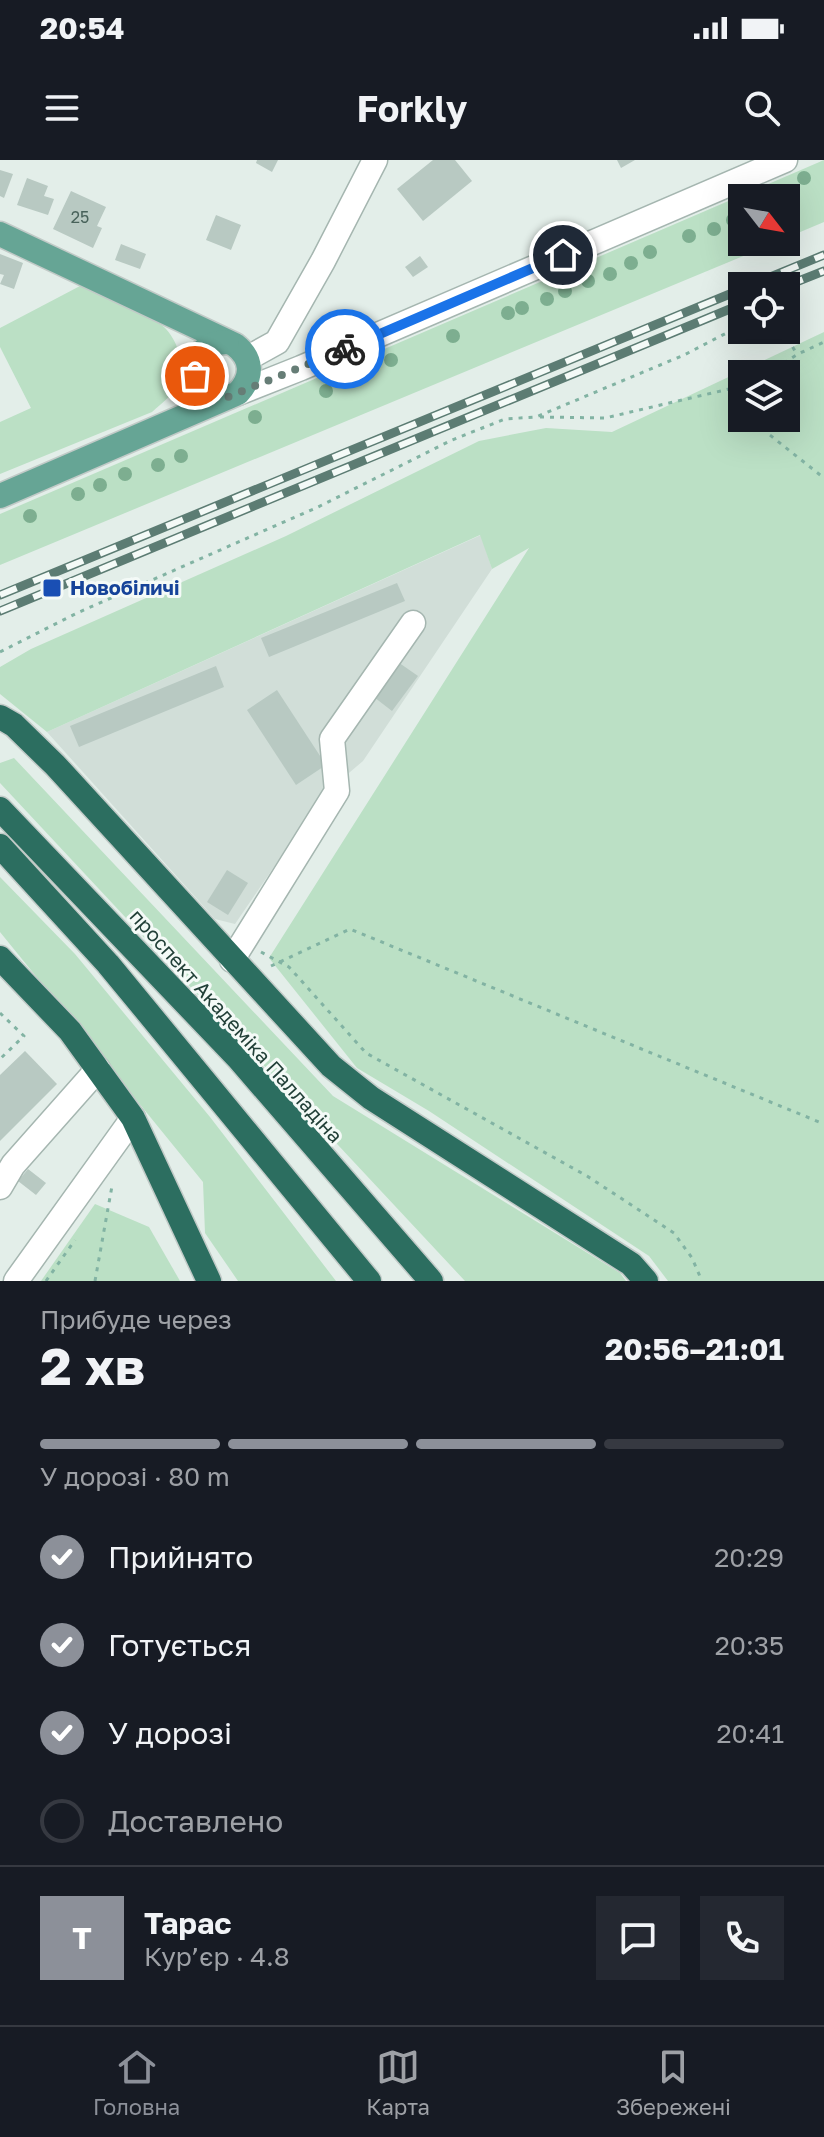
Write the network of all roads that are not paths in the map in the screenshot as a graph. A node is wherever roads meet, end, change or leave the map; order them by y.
1 (375, 160) edge
2 (785, 160) edge
3 (0, 234) edge
4 (180, 317) junction
5 (227, 342) junction
6 (248, 358) junction
7 (301, 368) junction
8 (195, 370) junction
9 (233, 395) junction
10 (173, 421) junction
11 (0, 496) edge
12 (413, 623) dead end
13 (0, 717) edge
14 (0, 809) edge
15 (2, 848) edge
16 (0, 958) edge
17 (240, 969) junction
18 (98, 1069) junction
19 (133, 1118) junction
20 (0, 1187) edge
21 (16, 1281) edge
22 (209, 1281) edge
23 (369, 1281) edge
24 (431, 1281) edge
25 (646, 1281) edge

1 - 6 street
2 - 7 street
3 - 4 main road
4 - 5 main road
4 - 8 main road
5 - 6 main road
5 - 8 main road
6 - 7 street
6 - 9 main road
7 - 9 street
8 - 9 main road
8 - 10 main road
9 - 10 main road
10 - 11 main road
12 - 17 street
13 - 17 highway
14 - 24 highway, проспект Академіка Палладіна
15 - 23 highway
16 - 18 highway
17 - 25 highway
18 - 19 highway
18 - 20 street
19 - 21 street
19 - 22 highway

